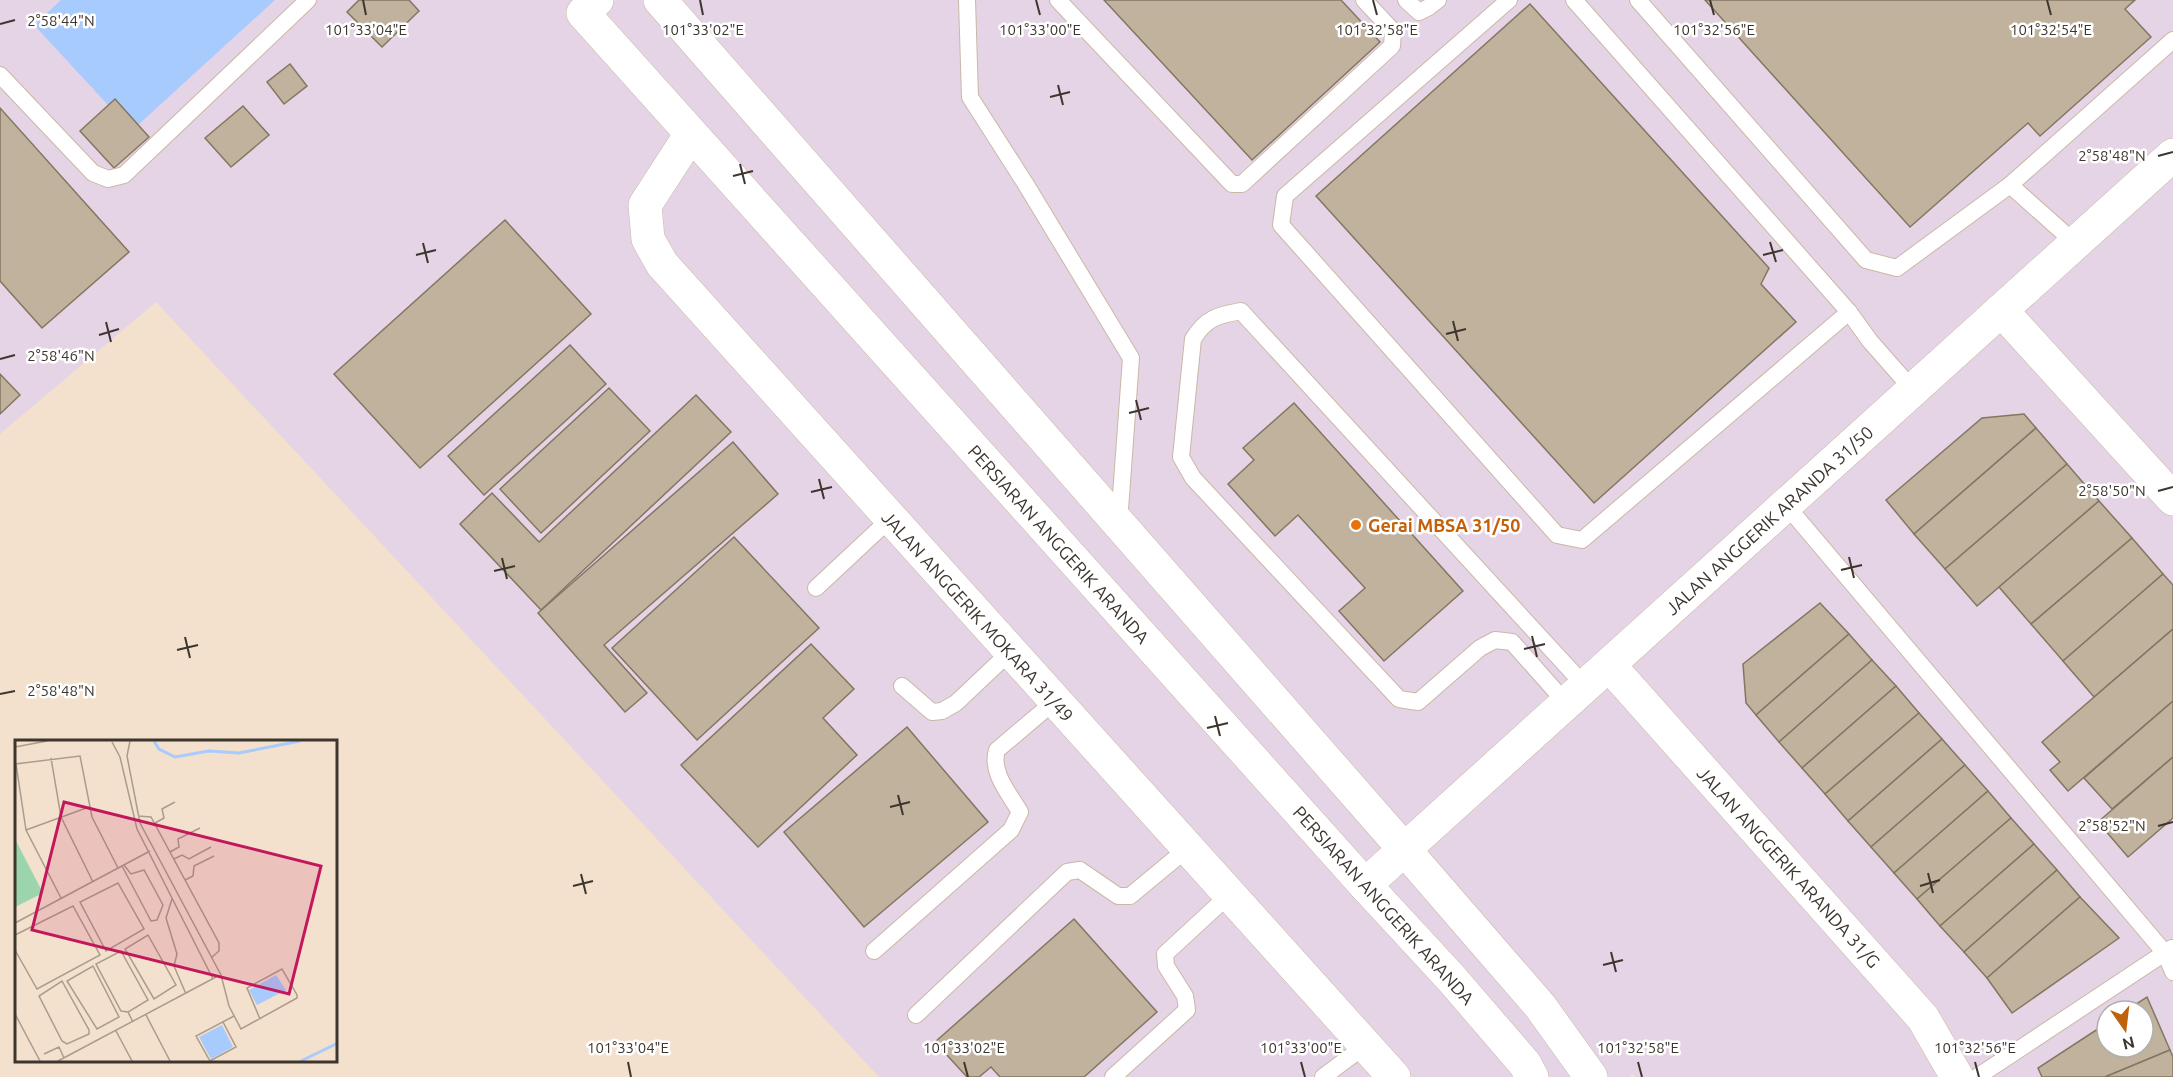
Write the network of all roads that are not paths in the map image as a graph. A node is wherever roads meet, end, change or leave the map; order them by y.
1 (308, 0) edge
2 (660, 0) edge
3 (967, 0) edge
4 (1058, 0) edge
5 (1364, 0) edge
6 (1406, 0) edge
7 (1438, 0) edge
8 (1509, 0) edge
9 (1574, 0) edge
10 (1638, 0) edge
11 (585, 4) edge
12 (2173, 40) edge
13 (0, 75) edge
14 (691, 134) junction
15 (2173, 155) edge
16 (2010, 185) junction
17 (2075, 243) junction
18 (2001, 310) junction
19 (1849, 312) junction
20 (1913, 390) junction
21 (2173, 499) edge
22 (1786, 505) junction
23 (891, 518) junction
24 (1119, 523) junction
25 (816, 588) dead end
26 (1011, 651) junction
27 (1609, 664) junction
28 (902, 686) dead end
29 (1576, 695) junction
30 (1055, 701) junction
31 (1188, 848) junction
32 (1404, 849) junction
33 (1365, 885) junction
34 (1230, 894) junction
35 (2169, 950) edge
36 (874, 951) dead end
37 (2173, 972) edge
38 (916, 1015) dead end
39 (1366, 1045) junction
40 (1113, 1077) edge
41 (1323, 1077) edge
42 (1394, 1077) edge
43 (1532, 1077) edge
44 (1591, 1077) edge
45 (1957, 1077) edge
46 (1977, 1077) edge

1 - 13 lane
2 - 24 street
3 - 24 lane
4 - 5 lane
6 - 7 lane
8 - 19 lane
9 - 19 lane
10 - 16 lane
11 - 14 street, PERSIARAN ANGGERIK ARANDA
12 - 16 lane
14 - 23 street, JALAN ANGGERIK MOKARA 31/49
14 - 33 street, PERSIARAN ANGGERIK ARANDA
15 - 17 street, JALAN ANGGERIK ARANDA 31/50
16 - 17 lane
17 - 18 street, JALAN ANGGERIK ARANDA 31/50
18 - 20 street, JALAN ANGGERIK ARANDA 31/50
18 - 21 street
19 - 20 lane
20 - 22 street, JALAN ANGGERIK ARANDA 31/50
22 - 27 street, JALAN ANGGERIK ARANDA 31/50
22 - 35 lane
23 - 25 lane
23 - 26 street, JALAN ANGGERIK MOKARA 31/49
24 - 32 street
26 - 28 lane
26 - 30 street, JALAN ANGGERIK MOKARA 31/49
27 - 29 street, JALAN ANGGERIK ARANDA 31/50
27 - 45 street, JALAN ANGGERIK ARANDA 31/G
29 - 29 lane
29 - 32 street, JALAN ANGGERIK ARANDA 31/50
30 - 31 street, JALAN ANGGERIK MOKARA 31/49
30 - 36 lane
31 - 34 street, JALAN ANGGERIK MOKARA 31/49
31 - 38 lane
32 - 33 street, JALAN ANGGERIK ARANDA 31/50
32 - 44 street
33 - 43 street, PERSIARAN ANGGERIK ARANDA
34 - 39 street, JALAN ANGGERIK MOKARA 31/49
34 - 40 lane
35 - 37 lane
35 - 46 lane
39 - 41 lane
39 - 42 street, JALAN ANGGERIK MOKARA 31/49

